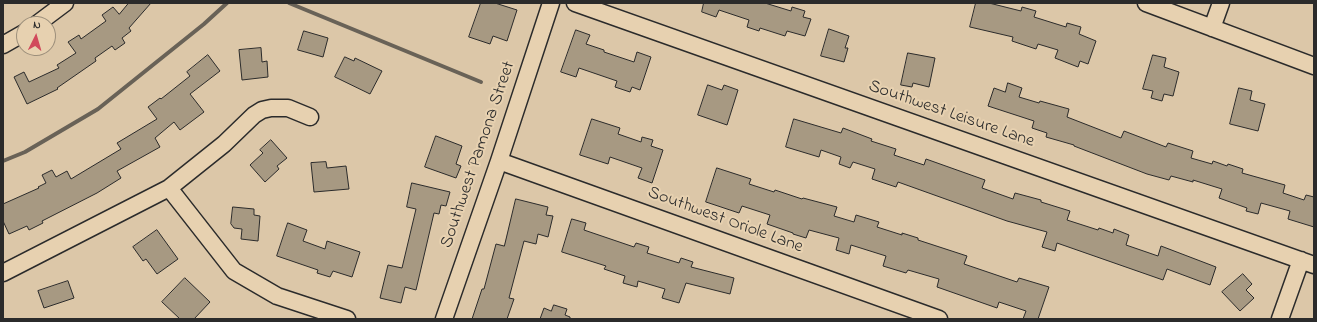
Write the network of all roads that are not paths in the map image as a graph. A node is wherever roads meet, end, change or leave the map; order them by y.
1 (65, 3) edge
2 (551, 3) edge
3 (575, 3) edge
4 (1146, 3) edge
5 (1221, 3) edge
6 (48, 16) edge
7 (1212, 28) junction
8 (16, 38) edge
9 (3, 45) edge
10 (1314, 66) edge
11 (310, 117) dead end
12 (499, 161) junction
13 (169, 188) junction
14 (1308, 262) edge
15 (3, 273) edge
16 (346, 319) edge
17 (444, 319) edge
18 (939, 319) edge
19 (1280, 319) edge

1 - 6 street
2 - 12 street, Southwest Pamona Street
3 - 14 street, Southwest Leisure Lane
4 - 7 street
5 - 7 street
7 - 10 street
8 - 9 street
11 - 13 street
12 - 17 street, Southwest Pamona Street
12 - 18 street, Southwest Oriole Lane
13 - 15 street
13 - 16 street
14 - 19 street

